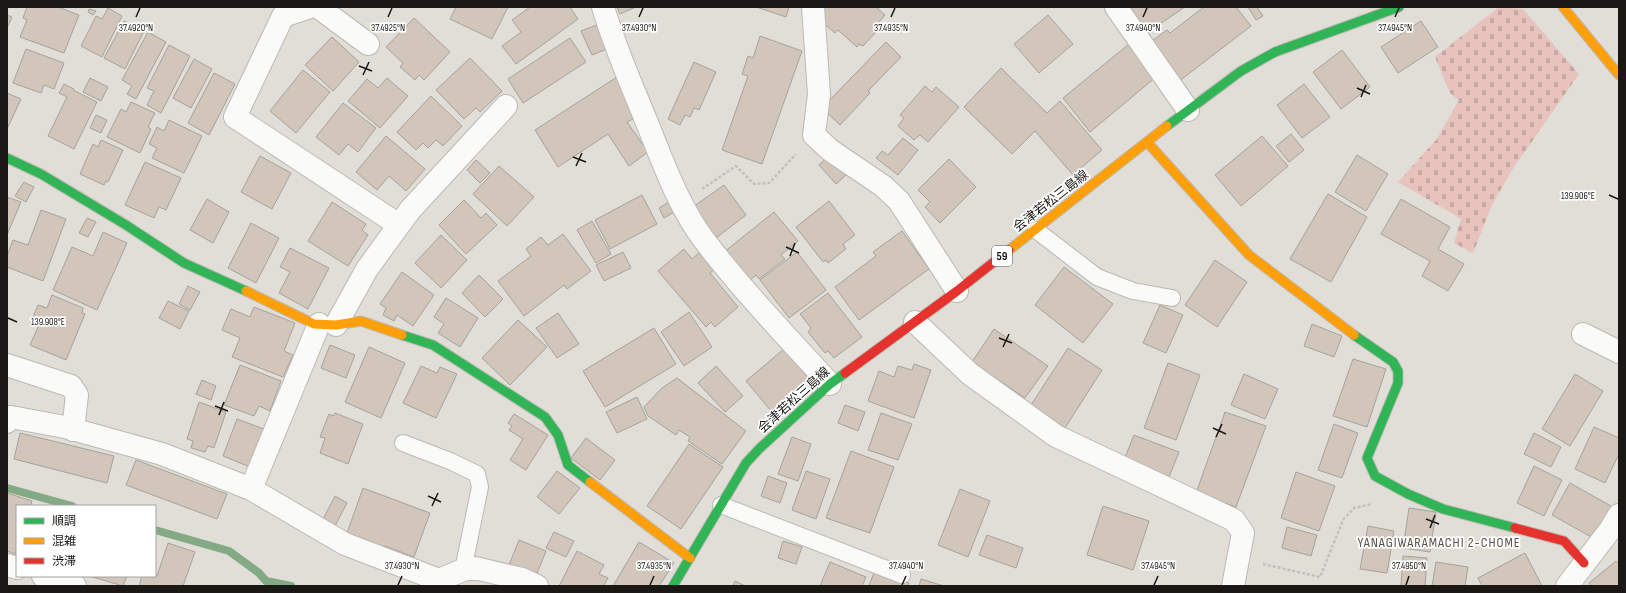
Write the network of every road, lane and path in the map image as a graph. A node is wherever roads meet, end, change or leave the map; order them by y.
1 (310, 7) edge
2 (318, 7) edge
3 (603, 7) edge
4 (813, 7) edge
5 (1116, 7) edge
6 (1399, 7) edge
7 (1563, 7) edge
8 (281, 12) edge
9 (368, 44) dead end
10 (1619, 74) edge
11 (506, 106) dead end
12 (1188, 110) junction
13 (814, 135) junction
14 (1147, 142) junction
15 (7, 158) edge
16 (681, 202) junction
17 (399, 225) junction
18 (1036, 230) junction
19 (957, 291) junction
20 (1172, 298) dead end
21 (915, 322) junction
22 (328, 324) junction
23 (1583, 334) dead end
24 (1619, 352) edge
25 (7, 365) edge
26 (830, 384) junction
27 (7, 422) edge
28 (72, 430) junction
29 (403, 443) dead end
30 (251, 489) junction
31 (1408, 494) junction
32 (721, 505) junction
33 (1619, 515) edge
34 (690, 558) junction
35 (1239, 558) junction
36 (1584, 563) junction
37 (463, 570) junction
38 (902, 574) dead end
39 (46, 577) edge
40 (436, 583) edge
41 (75, 586) edge
42 (537, 586) edge
43 (672, 586) edge
44 (1233, 586) edge
45 (1567, 586) edge

1 - 8 street
2 - 9 street
3 - 16 street
4 - 13 street
5 - 12 street
6 - 12 street, 会津若松三島線 / 59
7 - 10 street
8 - 17 street
11 - 17 street
12 - 14 street, 会津若松三島線 / 59
13 - 16 path
13 - 19 street
14 - 18 street, 会津若松三島線 / 59
14 - 31 street
15 - 22 street
16 - 26 street
17 - 22 street
18 - 19 street, 会津若松三島線 / 59
18 - 20 lane
19 - 21 street, 会津若松三島線 / 59
21 - 26 street, 会津若松三島線 / 59
21 - 35 street
22 - 30 street
22 - 34 street
23 - 24 street
25 - 28 street
26 - 32 street, 会津若松三島線 / 59
27 - 28 street
28 - 30 street
29 - 37 lane
30 - 40 street
31 - 35 path
31 - 36 street
32 - 34 street, 会津若松三島線 / 59
32 - 38 lane
33 - 36 street
34 - 43 street, 会津若松三島線 / 59
35 - 44 street
36 - 45 street
37 - 40 street
37 - 42 street
39 - 41 street

